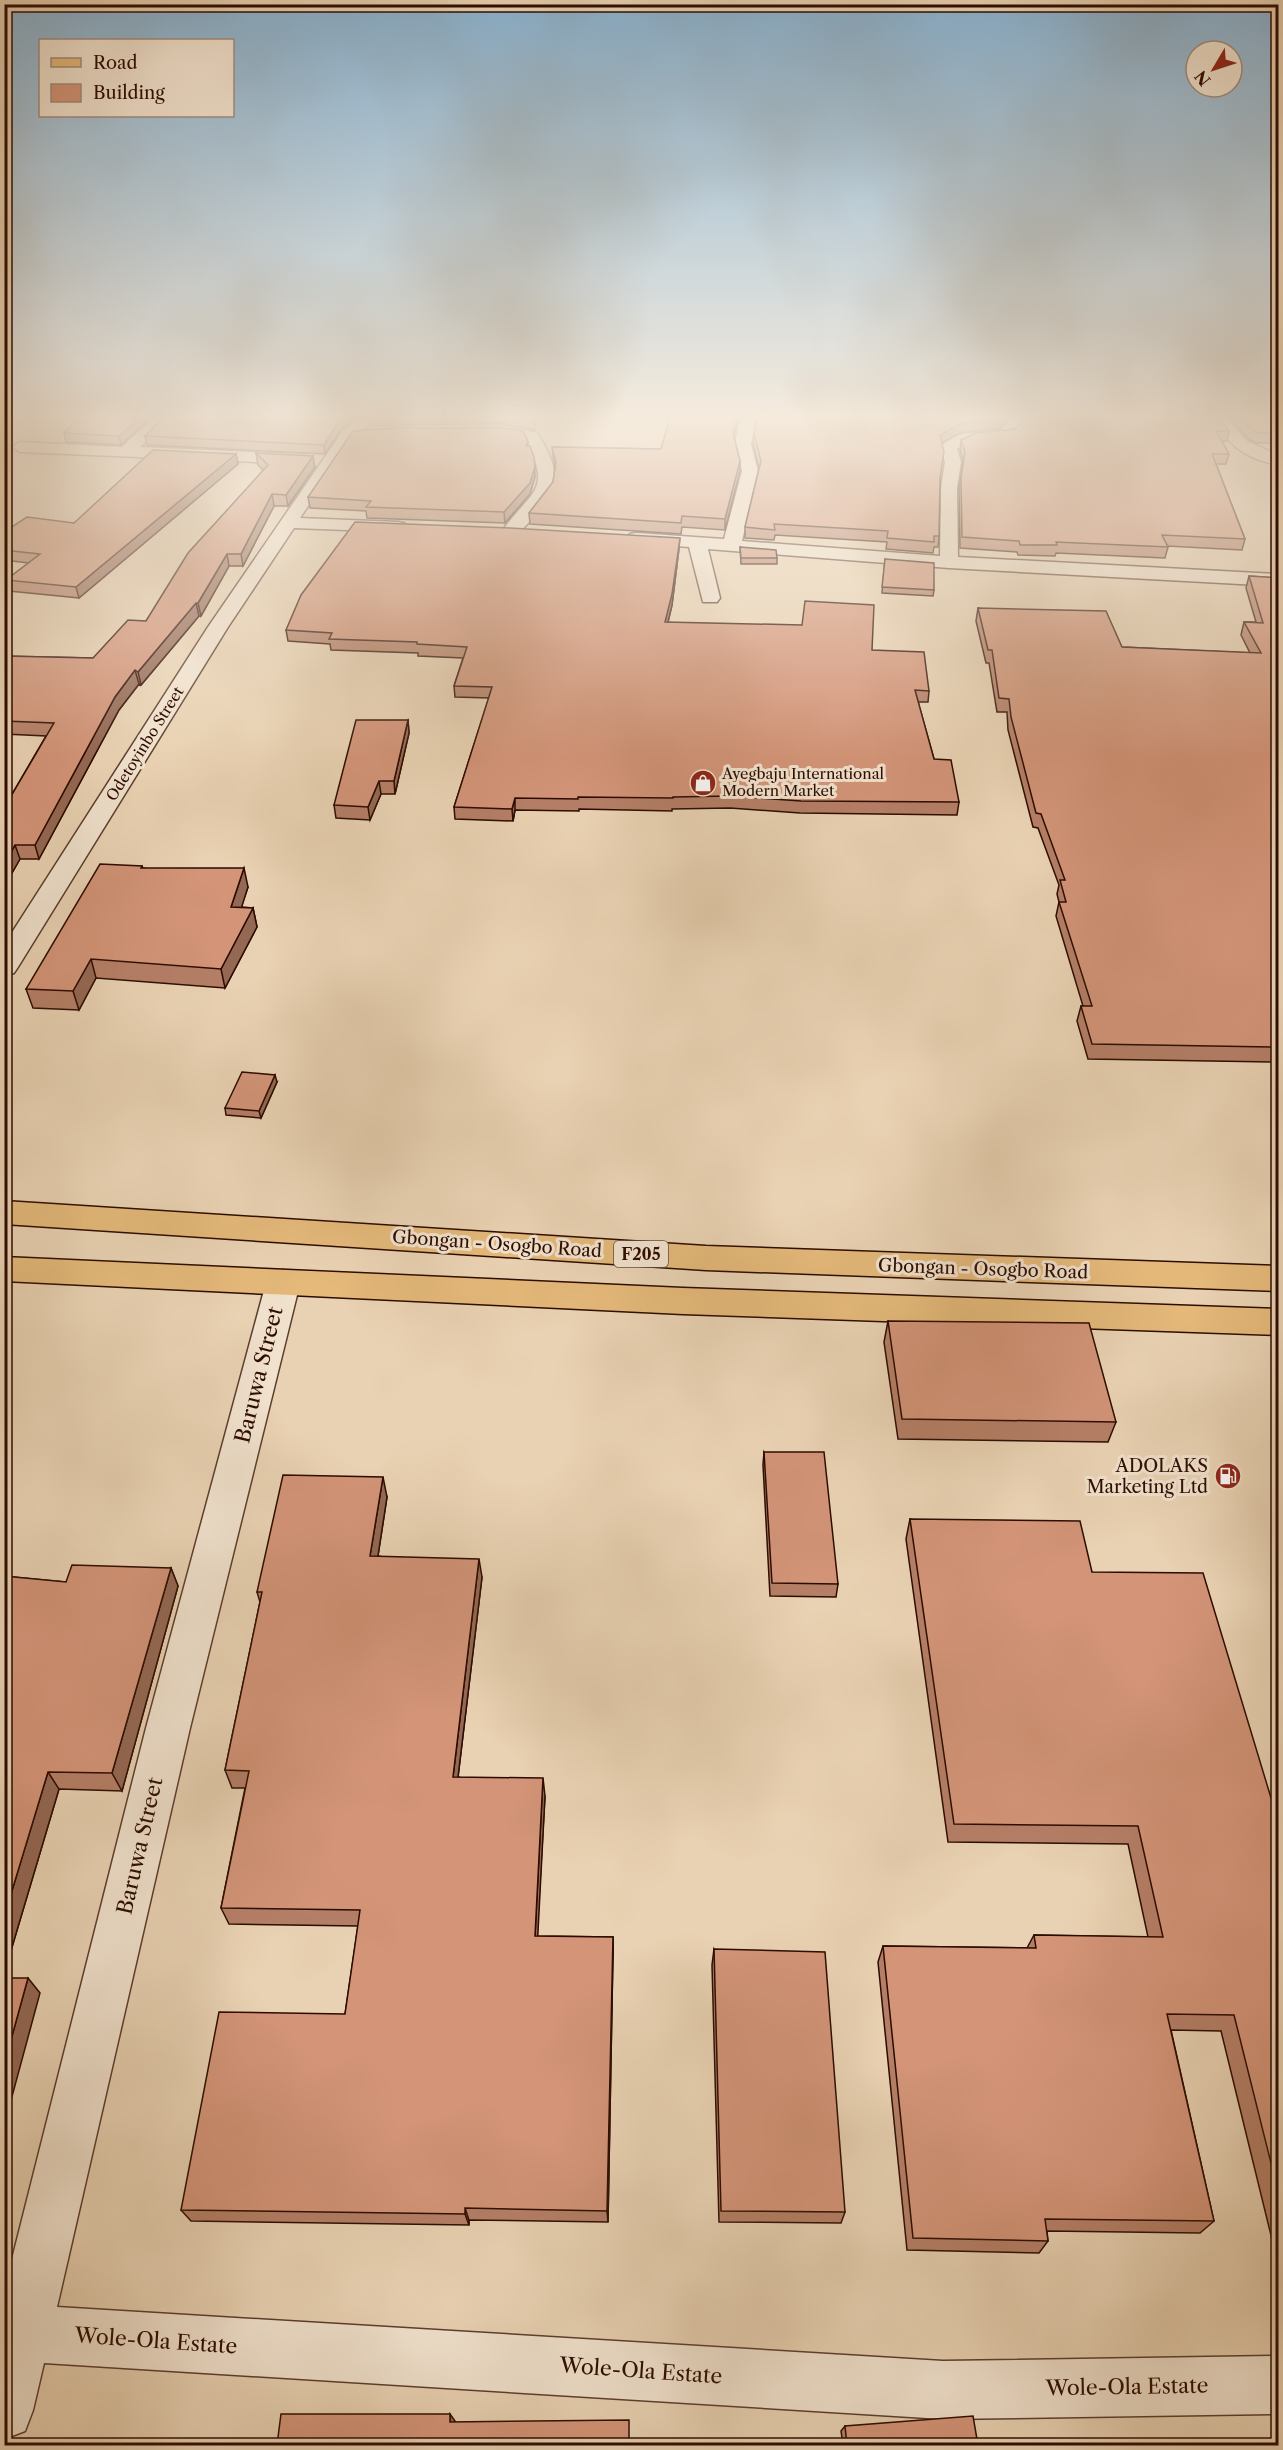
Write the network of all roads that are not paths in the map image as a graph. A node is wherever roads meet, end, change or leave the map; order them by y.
1 (285, 528) edge
2 (514, 528) edge
3 (736, 528) edge
4 (949, 528) edge
5 (488, 530) edge
6 (511, 531) junction
7 (534, 533) edge
8 (615, 537) edge
9 (697, 542) junction
10 (732, 545) junction
11 (949, 562) junction
12 (1278, 580) edge
13 (710, 598) dead end
14 (4, 967) edge
15 (4, 1212) edge
16 (4, 1269) edge
17 (1278, 1279) edge
18 (283, 1283) junction
19 (1278, 1322) edge
20 (15, 2332) edge
21 (1278, 2385) edge
22 (4, 2410) edge

1 - 14 street, Odetoyinbo Street
2 - 6 street
3 - 10 street
4 - 11 street
5 - 6 street
6 - 7 street
8 - 9 street
9 - 10 street
9 - 13 street
10 - 11 street
11 - 12 street
15 - 17 main road, Gbongan - Osogbo Road / F205
16 - 18 main road
18 - 19 main road
18 - 20 street, Baruwa Street
20 - 21 street, Wole-Ola Estate
20 - 22 street, Baruwa Street

